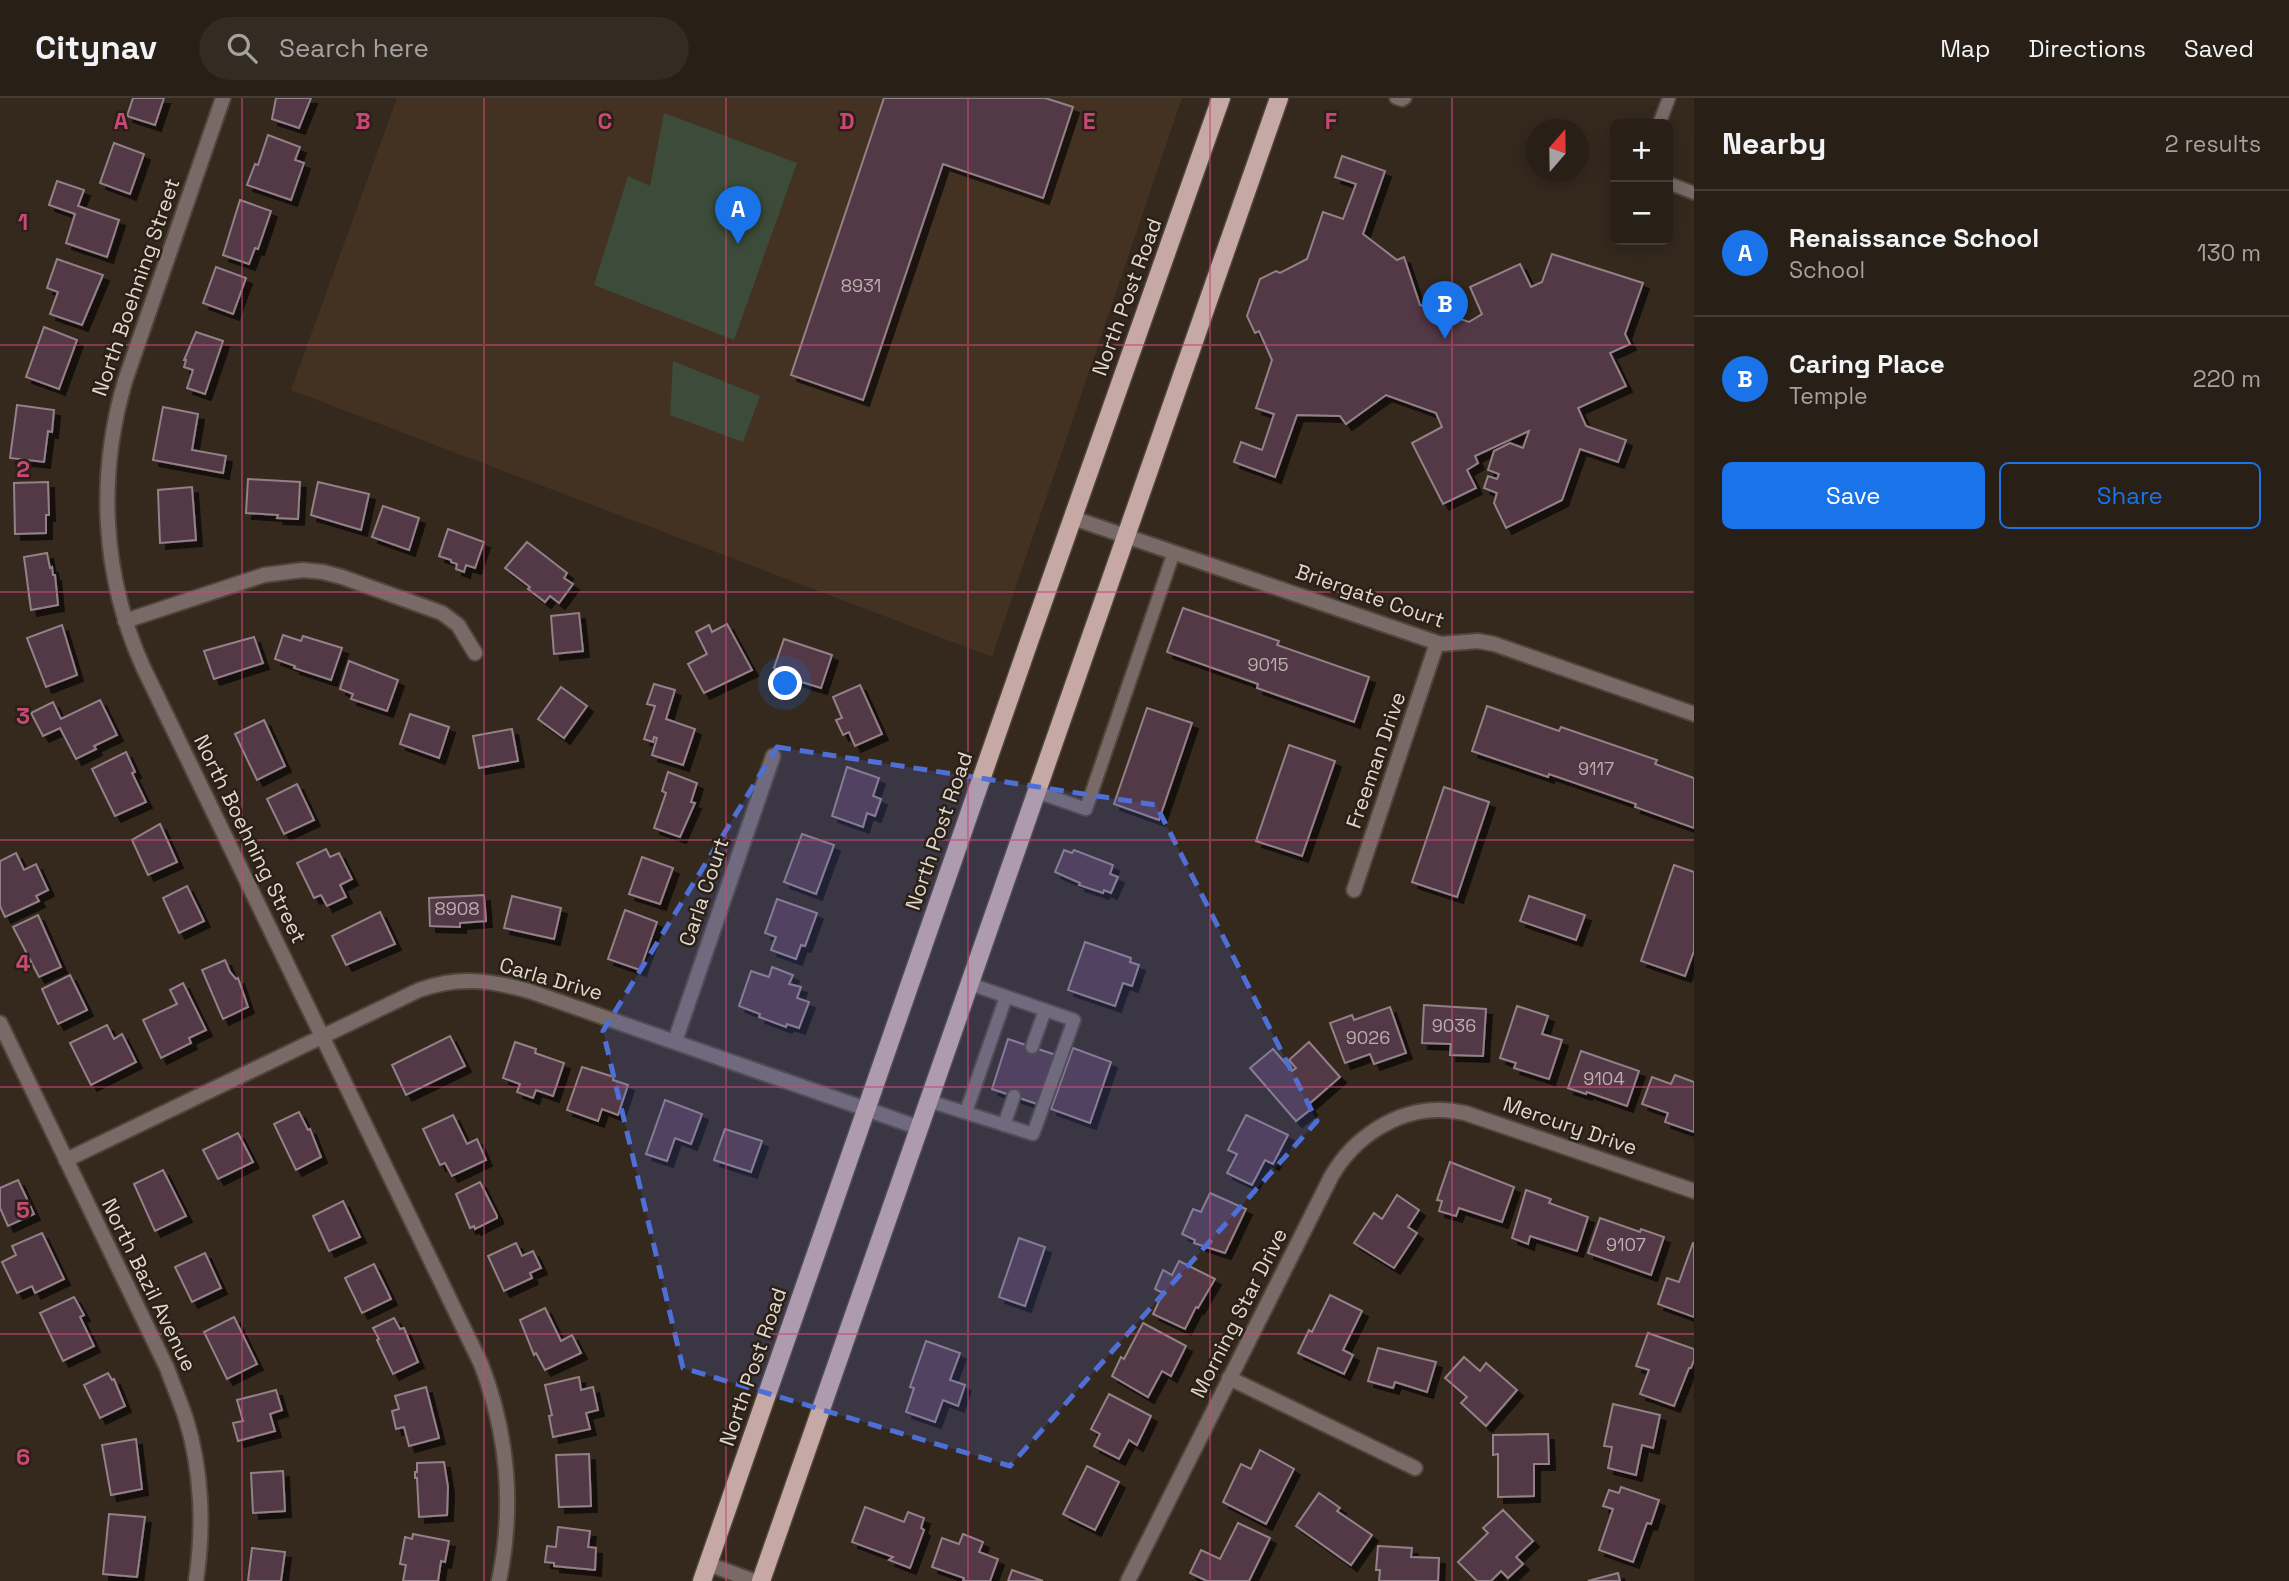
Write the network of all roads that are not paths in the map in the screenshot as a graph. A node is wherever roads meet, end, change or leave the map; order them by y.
1 (223, 98) edge
2 (1221, 98) edge
3 (1279, 98) edge
4 (1396, 98) edge
5 (1405, 98) edge
6 (1669, 98) edge
7 (1661, 119) edge
8 (1673, 185) edge
9 (1694, 193) edge
10 (1073, 517) junction
11 (1127, 536) junction
12 (1174, 552) junction
13 (125, 621) junction
14 (1437, 643) junction
15 (475, 653) dead end
16 (1694, 714) edge
17 (773, 756) dead end
18 (1037, 792) junction
19 (1354, 890) dead end
20 (970, 984) junction
21 (1006, 997) junction
22 (1045, 1010) junction
23 (0, 1023) edge
24 (322, 1037) junction
25 (675, 1041) junction
26 (1032, 1047) dead end
27 (1014, 1096) dead end
28 (929, 1101) junction
29 (866, 1109) junction
30 (1431, 1111) joint
31 (966, 1112) junction
32 (1004, 1125) junction
33 (920, 1128) junction
34 (66, 1160) junction
35 (1694, 1191) edge
36 (1229, 1378) junction
37 (1415, 1468) dead end
38 (705, 1573) edge
39 (196, 1581) edge
40 (499, 1581) edge
41 (754, 1581) edge
42 (761, 1581) edge
43 (1128, 1581) edge

1 - 13 street, North Boehning Street
2 - 10 main road, North Post Road
3 - 11 main road
4 - 5 lane
6 - 7 lane
8 - 9 lane
10 - 11 street, Briergate Court
10 - 29 main road, North Post Road
11 - 12 street, Briergate Court
11 - 18 main road
12 - 14 street, Briergate Court
12 - 18 lane
13 - 15 street
13 - 24 street, North Boehning Street
14 - 16 street, Briergate Court
14 - 19 street, Freeman Drive
17 - 25 street, Carla Court
18 - 20 main road
20 - 21 lane
20 - 28 main road
21 - 22 lane
21 - 31 lane
22 - 26 lane
22 - 32 lane
23 - 34 street, North Bazil Avenue
24 - 25 street, Carla Drive
24 - 34 street, Carla Drive
24 - 40 street, North Boehning Street
25 - 29 street, Carla Drive
27 - 32 lane
28 - 31 lane
28 - 33 main road
29 - 33 street, Carla Drive
29 - 38 main road, North Post Road
30 - 35 street, Mercury Drive
30 - 36 street, Morning Star Drive
31 - 32 lane
33 - 42 main road
34 - 39 street, North Bazil Avenue
36 - 37 street
36 - 43 street, Morning Star Drive
38 - 41 street

